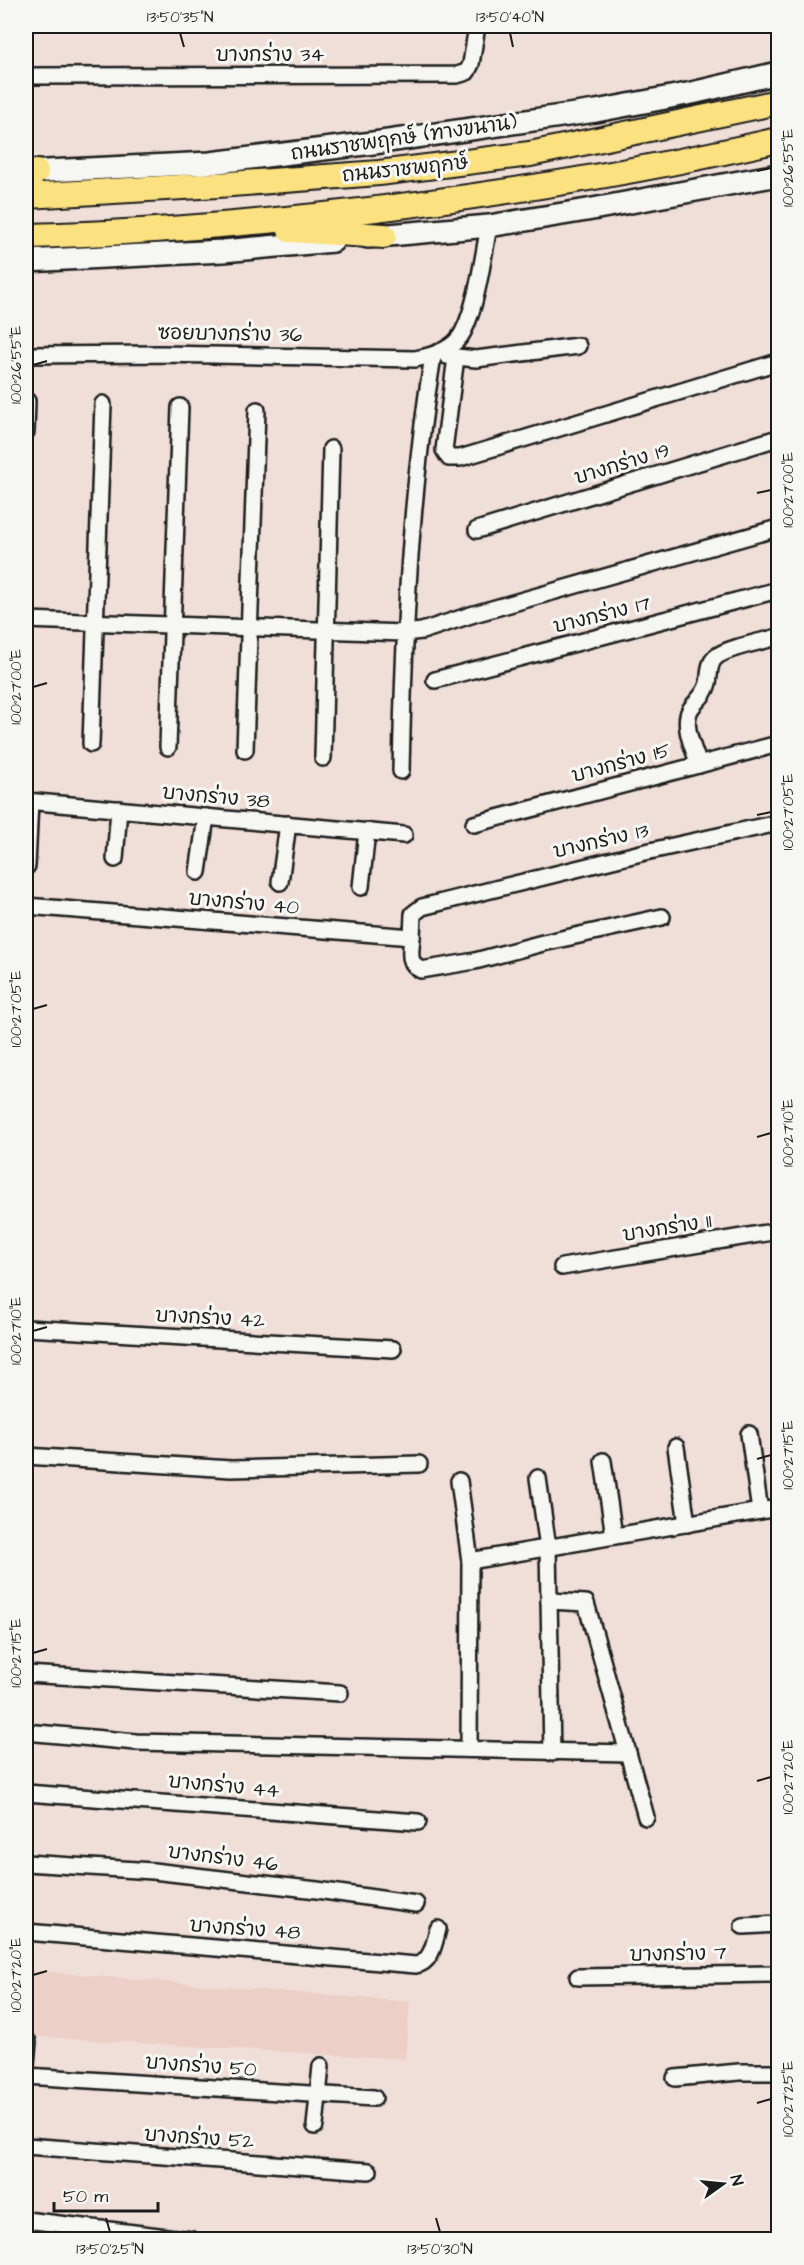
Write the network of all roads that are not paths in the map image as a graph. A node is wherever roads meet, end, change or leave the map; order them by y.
1 (477, 26) edge
2 (778, 73) edge
3 (26, 76) edge
4 (778, 102) edge
5 (778, 140) edge
6 (29, 173) edge
7 (778, 175) edge
8 (778, 181) edge
9 (744, 182) junction
10 (26, 196) edge
11 (222, 226) junction
12 (489, 226) junction
13 (26, 236) edge
14 (384, 236) junction
15 (26, 261) edge
16 (578, 346) dead end
17 (26, 355) edge
18 (436, 355) junction
19 (456, 357) junction
20 (778, 362) edge
21 (27, 401) edge
22 (103, 404) dead end
23 (180, 407) dead end
24 (257, 410) dead end
25 (26, 432) edge
26 (778, 438) edge
27 (331, 449) dead end
28 (778, 528) edge
29 (477, 530) dead end
30 (778, 590) edge
31 (26, 620) edge
32 (95, 622) junction
33 (172, 626) junction
34 (249, 629) junction
35 (325, 630) junction
36 (404, 633) junction
37 (778, 637) edge
38 (435, 680) dead end
39 (91, 744) dead end
40 (778, 744) edge
41 (168, 747) dead end
42 (245, 750) dead end
43 (323, 758) dead end
44 (699, 765) junction
45 (400, 771) dead end
46 (28, 801) edge
47 (119, 809) junction
48 (206, 817) junction
49 (778, 823) edge
50 (288, 824) junction
51 (474, 824) dead end
52 (367, 831) junction
53 (404, 835) dead end
54 (115, 859) dead end
55 (27, 866) dead end
56 (198, 872) dead end
57 (280, 882) dead end
58 (361, 887) dead end
59 (26, 906) edge
60 (662, 917) dead end
61 (412, 937) junction
62 (778, 1231) edge
63 (562, 1267) dead end
64 (26, 1328) edge
65 (393, 1349) dead end
66 (749, 1434) dead end
67 (676, 1447) dead end
68 (26, 1456) edge
69 (603, 1461) dead end
70 (419, 1464) dead end
71 (538, 1478) dead end
72 (459, 1481) dead end
73 (778, 1508) edge
74 (759, 1511) junction
75 (687, 1524) junction
76 (614, 1536) junction
77 (548, 1548) junction
78 (470, 1562) junction
79 (549, 1601) junction
80 (26, 1674) edge
81 (340, 1693) dead end
82 (26, 1732) edge
83 (469, 1749) junction
84 (552, 1753) junction
85 (628, 1753) junction
86 (26, 1793) edge
87 (646, 1818) dead end
88 (418, 1822) dead end
89 (26, 1863) edge
90 (416, 1904) dead end
91 (778, 1924) edge
92 (743, 1926) dead end
93 (438, 1929) dead end
94 (26, 1932) edge
95 (778, 1974) edge
96 (578, 1977) dead end
97 (28, 2042) dead end
98 (26, 2064) edge
99 (321, 2066) dead end
100 (778, 2072) edge
101 (26, 2076) edge
102 (675, 2078) dead end
103 (318, 2094) junction
104 (374, 2098) dead end
105 (315, 2126) dead end
106 (26, 2146) edge
107 (369, 2171) dead end
108 (26, 2220) edge
109 (192, 2240) edge

1 - 3 street, บางกร่าง 34
2 - 6 main road, ถนนราชพฤกษ์ (ทางขนาน)
4 - 10 main road, ถนนราชพฤกษ์
5 - 11 main road, ถนนราชพฤกษ์
7 - 9 main road
8 - 9 street
9 - 12 main road
11 - 13 main road, ถนนราชพฤกษ์
11 - 14 main road
12 - 14 main road
12 - 18 street
14 - 15 main road
16 - 19 street, ซอยบางกร่าง 36
17 - 18 street, ซอยบางกร่าง 36
18 - 19 street, ซอยบางกร่าง 36
18 - 36 street
19 - 20 street
21 - 25 street
22 - 32 street
23 - 33 street
24 - 34 street
26 - 29 street, บางกร่าง 19
27 - 35 street
28 - 36 street
30 - 38 street, บางกร่าง 17
31 - 32 street
32 - 33 street
32 - 39 street
33 - 34 street
33 - 41 street
34 - 35 street
34 - 42 street
35 - 36 street
35 - 43 street
36 - 45 street
37 - 44 street
40 - 44 street, บางกร่าง 15
44 - 51 street, บางกร่าง 15
46 - 47 street, บางกร่าง 38
46 - 55 street
47 - 48 street, บางกร่าง 38
47 - 54 street
48 - 50 street, บางกร่าง 38
48 - 56 street
49 - 61 street, บางกร่าง 13
50 - 52 street, บางกร่าง 38
50 - 57 street
52 - 53 street, บางกร่าง 38
52 - 58 street
59 - 61 street, บางกร่าง 40
60 - 61 street
62 - 63 street, บางกร่าง 11
64 - 65 street, บางกร่าง 42
66 - 74 street
67 - 75 street
68 - 70 street
69 - 76 street
71 - 77 street
72 - 78 street
73 - 74 street
74 - 75 street
75 - 76 street
76 - 77 street
77 - 78 street
77 - 79 street
78 - 83 street
79 - 84 street
79 - 85 street
80 - 81 street
82 - 83 street
83 - 84 street
84 - 85 street
85 - 87 street
86 - 88 street, บางกร่าง 44
89 - 90 street, บางกร่าง 46
91 - 92 street
93 - 94 street, บางกร่าง 48
95 - 96 street, บางกร่าง 7
97 - 98 street
99 - 103 street
100 - 102 street
101 - 103 street, บางกร่าง 50
103 - 104 street, บางกร่าง 50
103 - 105 street
106 - 107 street, บางกร่าง 52
108 - 109 street

